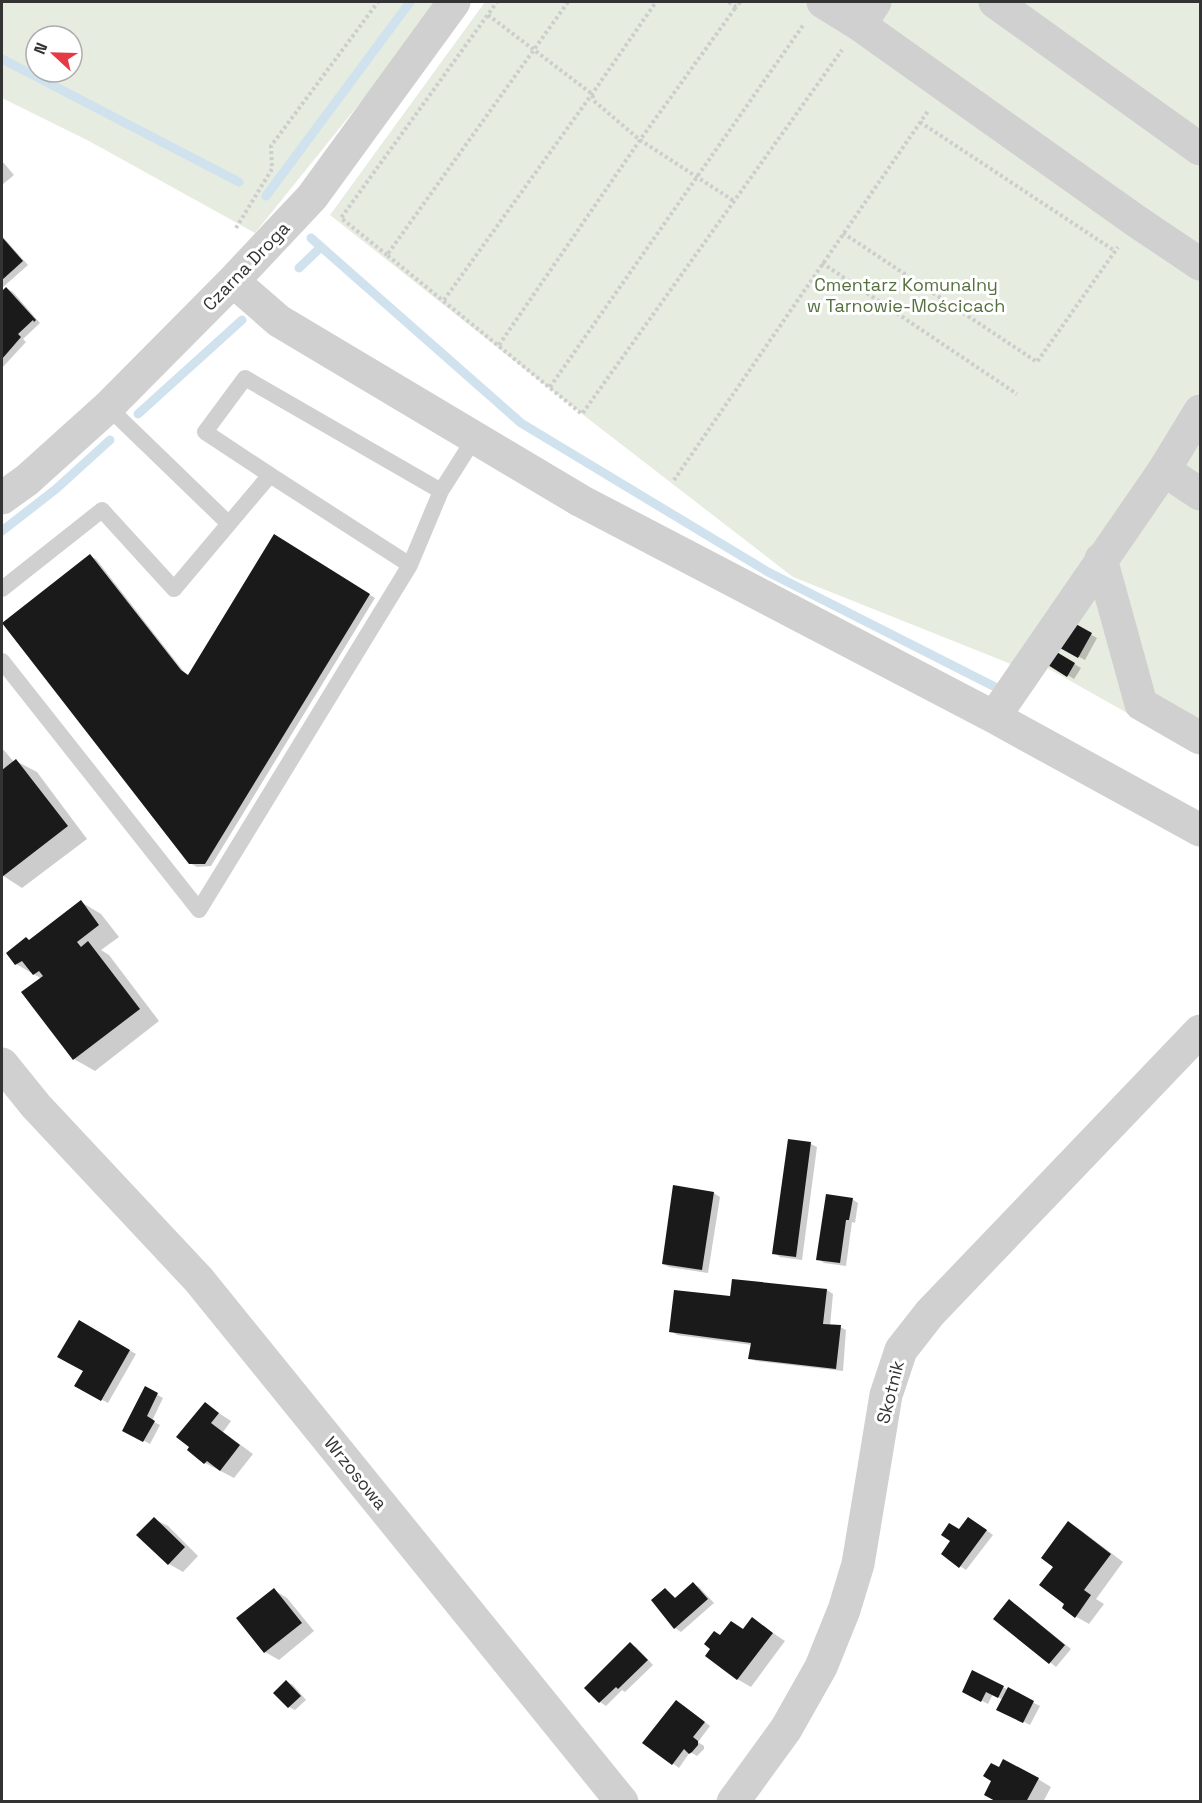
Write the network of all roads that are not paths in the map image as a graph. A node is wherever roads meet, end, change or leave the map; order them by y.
1 (454, 2) edge
2 (995, 2) edge
3 (814, 11) edge
4 (867, 13) edge
5 (1200, 149) edge
6 (1200, 264) edge
7 (233, 281) junction
8 (108, 407) junction
9 (1200, 411) edge
10 (474, 439) junction
11 (1164, 470) junction
12 (270, 475) junction
13 (441, 491) junction
14 (1200, 494) edge
15 (2, 498) edge
16 (228, 523) junction
17 (1101, 559) junction
18 (410, 565) junction
19 (2, 589) edge
20 (2, 661) edge
21 (994, 717) junction
22 (1200, 738) edge
23 (1200, 830) edge
24 (1200, 1031) edge
25 (2, 1064) edge
26 (622, 1802) edge
27 (733, 1802) edge

1 - 7 street, Czarna Droga
2 - 5 street
3 - 4 street
4 - 6 street
7 - 8 street, Czarna Droga
7 - 10 street
8 - 15 street, Czarna Droga
8 - 16 lane
9 - 11 street
10 - 13 lane
10 - 21 street
11 - 14 street
11 - 17 street
12 - 13 lane
12 - 16 lane
12 - 18 lane
13 - 18 lane
16 - 19 lane
17 - 21 street
17 - 22 street
18 - 20 lane
21 - 23 street
24 - 27 street, Skotnik
25 - 26 street, Wrzosowa

